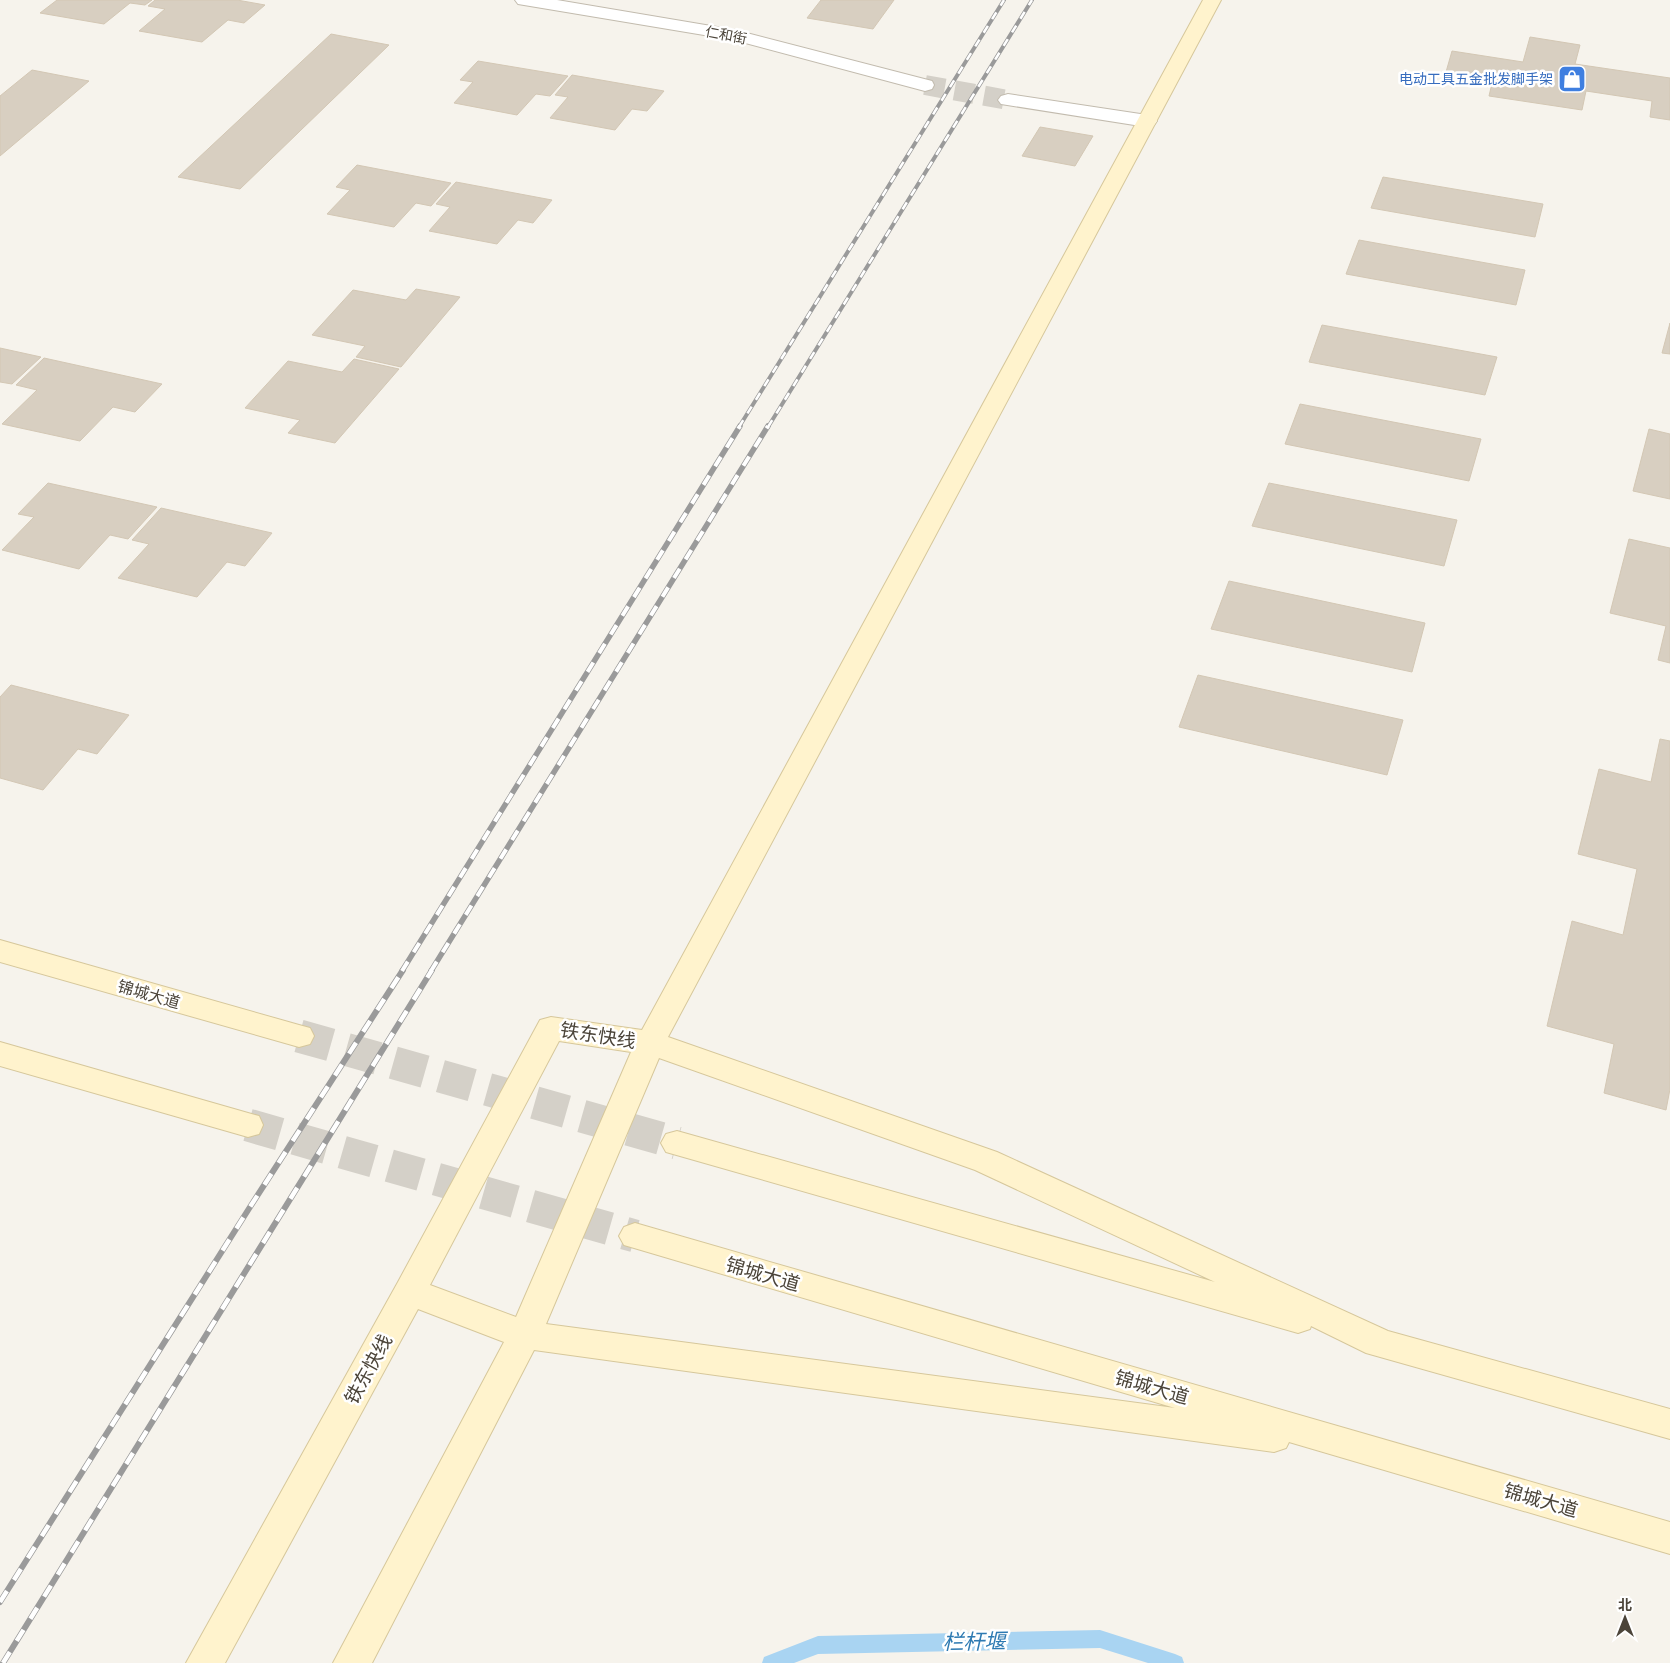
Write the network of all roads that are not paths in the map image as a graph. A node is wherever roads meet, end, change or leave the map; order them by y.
1 (524, 0) edge
2 (1212, 0) edge
3 (925, 85) tunnel mouth
4 (1008, 100) tunnel mouth
5 (1147, 121) junction
6 (0, 951) edge
7 (299, 1036) tunnel mouth
8 (650, 1043) junction
9 (0, 1054) edge
10 (248, 1125) tunnel mouth
11 (677, 1143) tunnel mouth
12 (635, 1236) tunnel mouth
13 (410, 1292) junction
14 (525, 1335) junction
15 (1383, 1344) junction
16 (1670, 1424) edge
17 (1366, 1449) junction
18 (1670, 1538) edge
19 (205, 1663) edge
20 (352, 1663) edge

1 - 3 street, 仁和街
2 - 5 main road
4 - 5 street
5 - 8 main road
6 - 7 main road, 锦城大道
8 - 13 main road, 铁东快线
8 - 14 main road, 铁东快线
8 - 15 main road
9 - 10 main road
11 - 15 main road
12 - 17 main road, 锦城大道
13 - 14 main road
13 - 19 main road, 铁东快线
14 - 17 main road
14 - 20 main road, 铁东快线
15 - 16 main road
17 - 18 main road, 锦城大道

